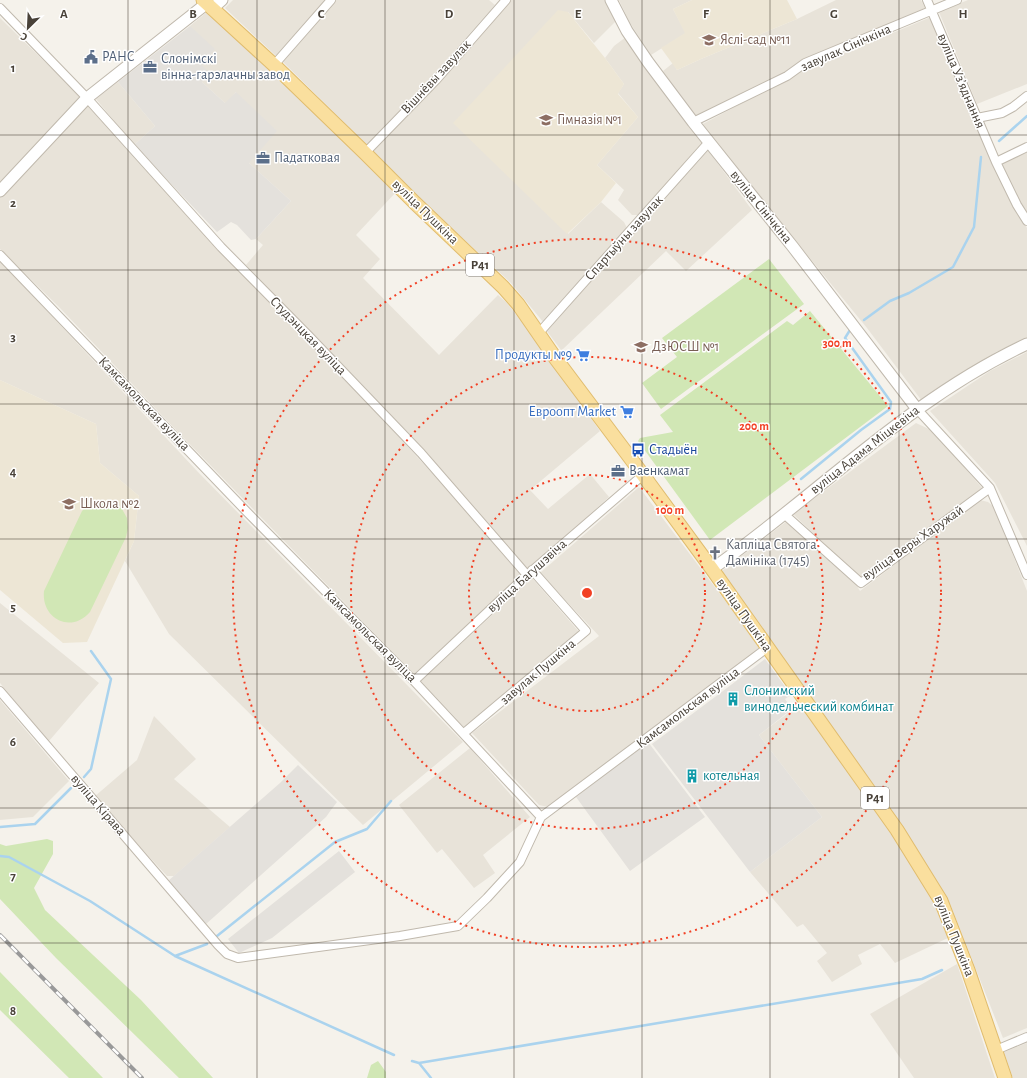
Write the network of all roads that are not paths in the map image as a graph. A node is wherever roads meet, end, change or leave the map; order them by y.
1 (222, 0) edge
2 (331, 0) edge
3 (611, 0) edge
4 (927, 0) edge
5 (957, 0) edge
6 (502, 2) edge
7 (207, 4) edge
8 (0, 8) edge
9 (932, 10) junction
10 (274, 65) junction
11 (1027, 96) edge
12 (87, 98) junction
13 (977, 118) junction
14 (694, 122) junction
15 (709, 142) junction
16 (1027, 147) edge
17 (365, 153) junction
18 (996, 162) junction
19 (0, 191) edge
20 (1027, 220) edge
21 (0, 255) edge
22 (538, 334) junction
23 (1027, 344) edge
24 (917, 409) junction
25 (643, 475) junction
26 (990, 488) junction
27 (784, 514) junction
28 (1025, 562) edge
29 (712, 569) junction
30 (530, 573) junction
31 (1027, 575) edge
32 (767, 648) junction
33 (414, 681) junction
34 (0, 691) edge
35 (464, 733) junction
36 (541, 817) junction
37 (1027, 1037) edge
38 (996, 1050) junction
39 (1005, 1078) edge

1 - 7 street
2 - 10 street
3 - 14 street, вуліца Сінічкіна
4 - 9 street, вуліца Узʼяднання
5 - 9 street, завулак Сінічкіна
6 - 17 street, Вішнёвы завулак
7 - 10 main road, вуліца Пушкіна / Р41
7 - 12 street
8 - 12 street, Студэнцкая вуліца
9 - 13 street, вуліца Узʼяднання
9 - 14 street, завулак Сінічкіна
10 - 17 main road, вуліца Пушкіна / Р41
11 - 13 street
12 - 19 street
12 - 30 street, Студэнцкая вуліца
13 - 18 street, вуліца Узʼяднання
14 - 15 street, вуліца Сінічкіна
15 - 22 street, Спартыўны завулак
15 - 24 street, вуліца Сінічкіна
16 - 18 street
17 - 22 main road, вуліца Пушкіна / Р41
18 - 20 street, вуліца Узʼяднання
21 - 33 street, Камсамольская вуліца
22 - 25 main road, вуліца Пушкіна / Р41
23 - 24 street, вуліца Адама Міцкевіча
24 - 26 street
24 - 27 street, вуліца Адама Міцкевіча
25 - 29 main road, вуліца Пушкіна / Р41
25 - 30 street, вуліца Багушэвіча
26 - 27 street, вуліца Веры Харужай
26 - 28 street
27 - 29 street, вуліца Адама Міцкевіча
28 - 31 street
29 - 32 main road, вуліца Пушкіна / Р41
30 - 33 street, вуліца Багушэвіча
30 - 35 street, завулак Пушкіна
32 - 36 street, Камсамольская вуліца
32 - 38 main road, вуліца Пушкіна / Р41
33 - 35 street, Камсамольская вуліца
34 - 36 street, вуліца Кірава
35 - 36 street, Камсамольская вуліца
37 - 38 street
38 - 39 main road, вуліца Пушкіна / Р41

